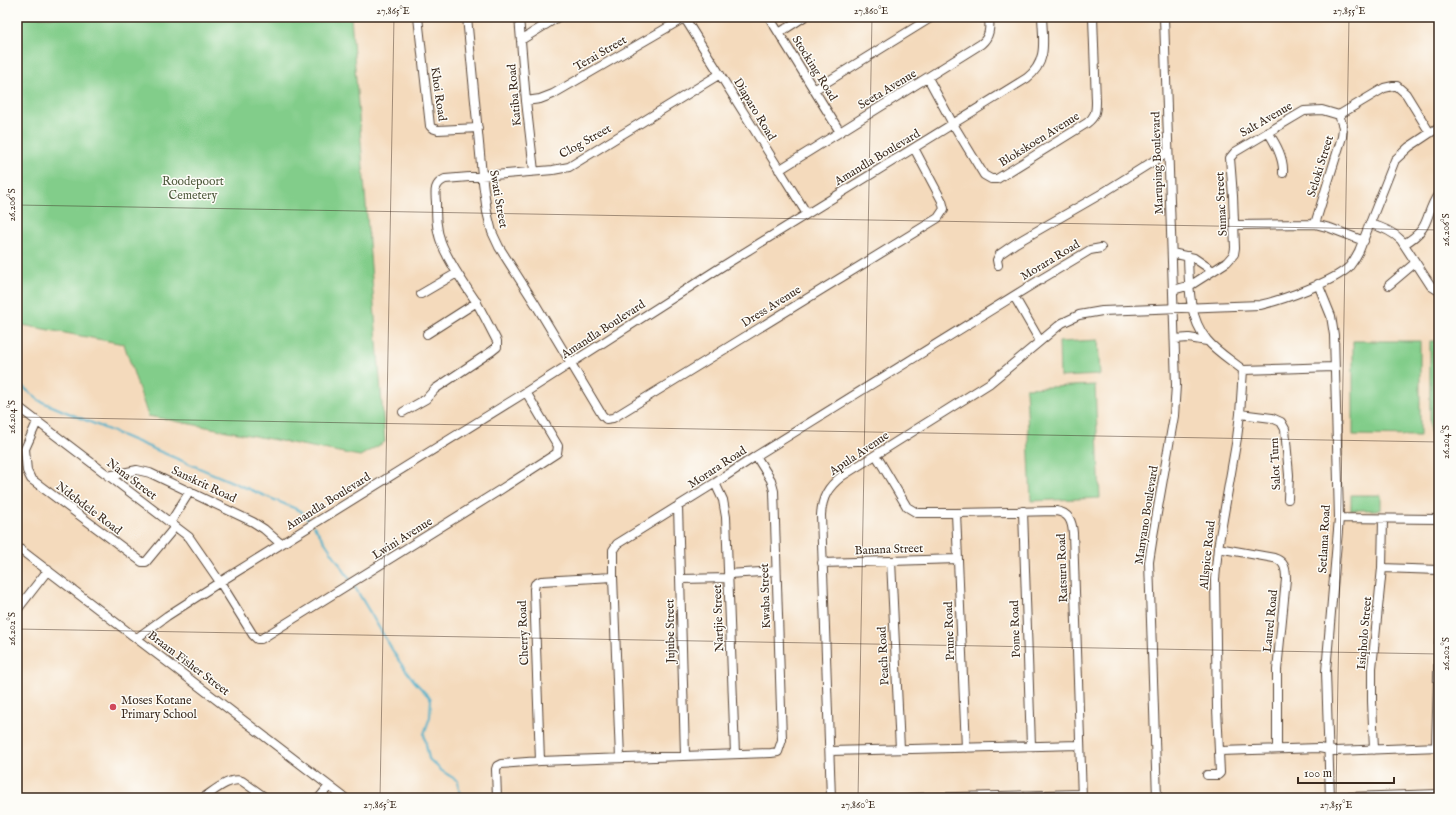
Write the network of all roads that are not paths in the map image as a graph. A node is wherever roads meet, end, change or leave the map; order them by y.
1 (418, 17) edge
2 (467, 17) edge
3 (519, 17) edge
4 (558, 17) edge
5 (684, 17) edge
6 (769, 17) edge
7 (804, 17) edge
8 (932, 17) edge
9 (989, 17) edge
10 (1042, 17) edge
11 (1093, 17) edge
12 (1164, 17) edge
13 (779, 33) junction
14 (521, 40) junction
15 (720, 74) junction
16 (928, 78) junction
17 (814, 90) junction
18 (526, 101) junction
19 (1339, 115) junction
20 (953, 124) junction
21 (1439, 127) edge
22 (478, 128) junction
23 (840, 132) junction
24 (1268, 132) junction
25 (1430, 133) junction
26 (914, 148) junction
27 (1168, 152) junction
28 (1230, 158) joint
29 (779, 170) junction
30 (534, 171) junction
31 (1283, 173) dead end
32 (482, 175) junction
33 (1439, 193) edge
34 (807, 214) junction
35 (1315, 224) junction
36 (1370, 224) junction
37 (1234, 225) junction
38 (1364, 240) junction
39 (1404, 244) junction
40 (1101, 248) dead end
41 (1172, 253) junction
42 (1188, 256) junction
43 (1415, 263) junction
44 (998, 266) dead end
45 (1213, 271) junction
46 (457, 273) junction
47 (1318, 284) junction
48 (1190, 285) junction
49 (1389, 285) dead end
50 (1173, 290) junction
51 (1439, 291) edge
52 (421, 294) dead end
53 (1014, 296) junction
54 (476, 302) junction
55 (1192, 307) junction
56 (1174, 308) junction
57 (427, 334) dead end
58 (1175, 339) junction
59 (1040, 341) junction
60 (1207, 341) junction
61 (571, 364) junction
62 (1334, 367) junction
63 (1243, 370) junction
64 (526, 392) junction
65 (17, 406) edge
66 (404, 412) dead end
67 (1240, 414) junction
68 (37, 422) junction
69 (876, 455) junction
70 (756, 456) junction
71 (108, 476) junction
72 (715, 483) junction
73 (190, 491) junction
74 (1288, 499) dead end
75 (678, 506) junction
76 (1024, 511) junction
77 (956, 514) junction
78 (1339, 518) junction
79 (1383, 519) junction
80 (1439, 519) edge
81 (173, 525) junction
82 (281, 544) junction
83 (17, 547) edge
84 (1218, 548) junction
85 (958, 559) junction
86 (891, 560) junction
87 (822, 564) junction
88 (1382, 568) junction
89 (48, 570) junction
90 (1439, 570) edge
91 (776, 571) junction
92 (728, 576) junction
93 (613, 577) junction
94 (681, 579) junction
95 (220, 582) junction
96 (17, 610) edge
97 (137, 638) junction
98 (1439, 642) edge
99 (1079, 745) junction
100 (1031, 746) junction
101 (1438, 747) edge
102 (966, 748) junction
103 (900, 749) junction
104 (1277, 749) junction
105 (1328, 750) junction
106 (1374, 750) junction
107 (830, 751) junction
108 (1220, 751) junction
109 (735, 754) junction
110 (685, 755) junction
111 (620, 758) junction
112 (540, 760) junction
113 (1207, 775) dead end
114 (329, 786) junction
115 (1439, 794) edge
116 (1082, 796) edge
117 (1033, 797) edge
118 (203, 798) edge
119 (266, 798) edge
120 (319, 798) edge
121 (345, 798) edge
122 (497, 798) edge
123 (831, 798) edge
124 (910, 798) edge
125 (967, 798) edge
126 (1157, 798) edge
127 (1321, 798) edge
128 (1330, 798) edge

1 - 22 street, Khoi Road
2 - 22 street, Swati Street
3 - 14 street, Katiba Road
4 - 14 street
5 - 15 street, Diaparo Road
5 - 18 street, Terai Street
6 - 13 street, Stocking Road
7 - 13 street
8 - 17 street
9 - 16 street, Seeta Avenue
10 - 20 street, Amandla Boulevard
11 - 20 street, Blokskoen Avenue
12 - 27 street, Maruping Boulevard
13 - 17 street, Stocking Road
14 - 18 street, Katiba Road
15 - 29 street, Diaparo Road
15 - 30 street, Clog Street
16 - 20 street, Blokskoen Avenue
16 - 23 street, Seeta Avenue
17 - 23 street, Stocking Road
18 - 30 street, Katiba Road
19 - 24 street, Salt Avenue
19 - 25 street
19 - 35 street, Seloki Street
20 - 26 street, Amandla Boulevard
21 - 25 street, Apula Avenue
22 - 32 street, Swati Street
23 - 29 street, Seeta Avenue
24 - 28 street, Salt Avenue
24 - 31 street
25 - 36 street, Apula Avenue
26 - 34 street, Amandla Boulevard
26 - 61 street, Dress Avenue
27 - 41 street, Maruping Boulevard
27 - 44 street
28 - 37 street, Sumac Street
29 - 34 street, Diaparo Road
30 - 32 street, Clog Street
32 - 46 street, Clog Street
32 - 61 street, Swati Street
33 - 39 street
34 - 61 street, Amandla Boulevard
35 - 37 street
35 - 38 street
36 - 38 street, Apula Avenue
36 - 39 street
37 - 45 street, Sumac Street
38 - 47 street, Apula Avenue
39 - 43 street
40 - 53 street, Morara Road
41 - 42 street
41 - 50 street, Maruping Boulevard
42 - 45 street
42 - 48 street
43 - 49 street
43 - 51 street
45 - 48 street
46 - 52 street
46 - 54 street
47 - 55 street, Apula Avenue
47 - 62 street, Setlama Road
48 - 50 street
48 - 55 street
50 - 56 street, Maruping Boulevard
53 - 59 street, Morara Road
53 - 70 street, Morara Road
54 - 57 street
54 - 66 street
55 - 56 street, Apula Avenue
55 - 60 street
56 - 58 street, Manyano Boulevard
56 - 59 street, Apula Avenue
58 - 60 street
58 - 126 street, Manyano Boulevard
59 - 69 street, Apula Avenue
60 - 63 street
61 - 64 street, Amandla Boulevard
62 - 63 street
62 - 78 street, Setlama Road
63 - 67 street, Allspice Road
64 - 82 street, Amandla Boulevard
64 - 95 street, Lwini Avenue
65 - 68 street, Nana Street
67 - 74 street, Salot Turn
67 - 84 street, Allspice Road
68 - 71 street, Nana Street
68 - 81 street, Ndebdele Road
69 - 77 street, Ratsuru Road
69 - 87 street, Apula Avenue
70 - 72 street, Morara Road
70 - 91 street, Kwaba Street
71 - 73 street, Sanskrit Road
71 - 81 street, Nana Street
72 - 75 street, Morara Road
72 - 92 street, Nartjie Street
73 - 81 street
73 - 82 street, Sanskrit Road
75 - 93 street, Morara Road
75 - 94 street, Jujube Street
76 - 77 street, Ratsuru Road
76 - 99 street, Ratsuru Road
76 - 100 street, Pome Road
77 - 85 street, Prune Road
78 - 79 street
78 - 105 street, Setlama Road
79 - 80 street
79 - 88 street, Isiqholo Street
81 - 95 street, Nana Street
82 - 95 street, Amandla Boulevard
83 - 89 street, Braam Fisher Street
84 - 104 street, Laurel Road
84 - 108 street, Allspice Road
85 - 86 street, Banana Street
85 - 102 street, Prune Road
86 - 87 street, Banana Street
86 - 103 street, Peach Road
87 - 107 street, Apula Avenue
88 - 90 street
88 - 106 street, Isiqholo Street
89 - 96 street
89 - 97 street, Braam Fisher Street
91 - 92 street
91 - 109 street, Kwaba Street
92 - 94 street
92 - 109 street, Nartjie Street
93 - 111 street, Morara Road
93 - 112 street, Cherry Road
94 - 110 street, Jujube Street
95 - 97 street, Amandla Boulevard
97 - 114 street, Braam Fisher Street
98 - 101 street
99 - 100 street
99 - 116 street, Ratsuru Road
100 - 102 street
101 - 106 street
102 - 103 street
103 - 107 street
104 - 105 street
104 - 108 street
105 - 106 street
105 - 128 street, Setlama Road
107 - 123 street, Apula Avenue
108 - 113 street, Allspice Road
109 - 110 street
110 - 111 street
111 - 112 street
112 - 122 street
114 - 120 street
114 - 121 street, Braam Fisher Street
115 - 128 street
116 - 117 street
117 - 125 street
118 - 119 street
124 - 125 street
127 - 128 street

